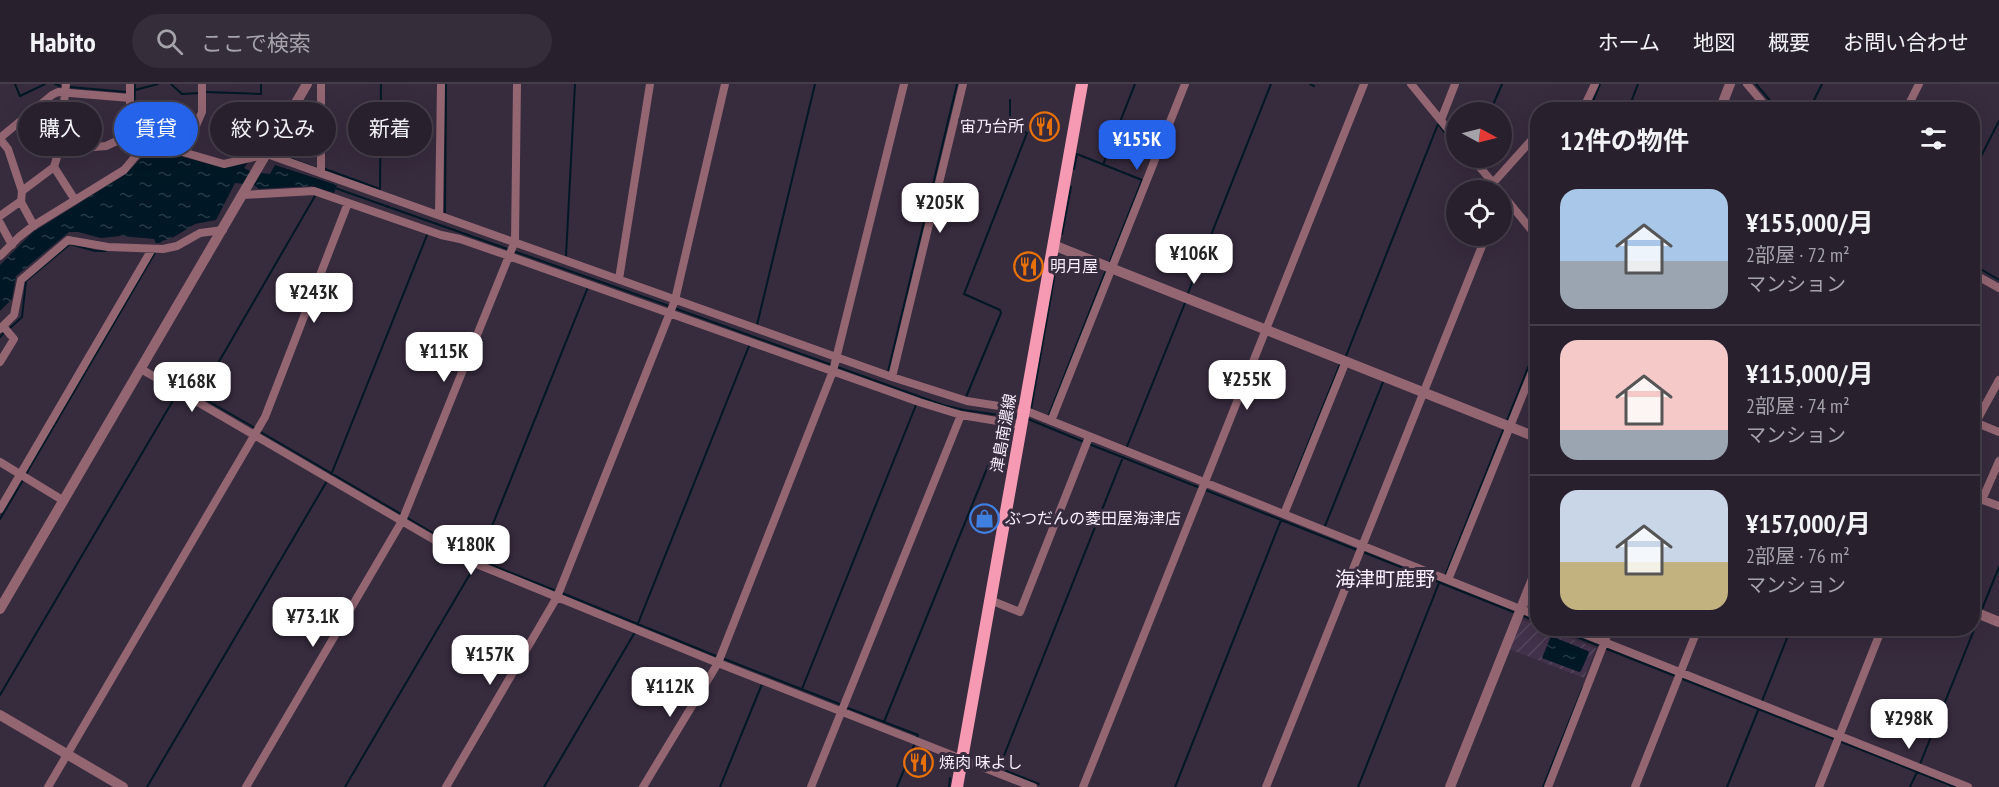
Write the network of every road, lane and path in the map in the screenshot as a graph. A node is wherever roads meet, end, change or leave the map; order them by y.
1 (130, 84) edge
2 (202, 84) edge
3 (307, 84) edge
4 (321, 84) edge
5 (441, 84) edge
6 (517, 84) edge
7 (650, 84) edge
8 (725, 84) edge
9 (904, 84) edge
10 (963, 84) edge
11 (1082, 84) edge
12 (1185, 84) edge
13 (1364, 84) edge
14 (1412, 84) edge
15 (1455, 84) edge
16 (1595, 84) edge
17 (1730, 84) edge
18 (1747, 84) edge
19 (1919, 84) edge
20 (66, 88) edge
21 (130, 98) junction
22 (130, 102) edge
23 (297, 102) edge
24 (1584, 102) edge
25 (1723, 102) edge
26 (1762, 102) edge
27 (1910, 102) edge
28 (1441, 120) junction
29 (198, 121) edge
30 (1446, 127) edge
31 (0, 139) edge
32 (1530, 143) edge
33 (198, 155) edge
34 (57, 156) edge
35 (136, 156) edge
36 (258, 156) edge
37 (266, 156) edge
38 (273, 156) edge
39 (54, 167) junction
40 (1480, 168) edge
41 (321, 173) junction
42 (1490, 180) edge
43 (1496, 180) edge
44 (245, 190) junction
45 (22, 191) junction
46 (75, 200) junction
47 (21, 201) junction
48 (348, 203) junction
49 (1512, 207) edge
50 (439, 215) junction
51 (0, 216) edge
52 (0, 223) edge
53 (34, 226) junction
54 (1530, 228) edge
55 (223, 230) junction
56 (514, 243) junction
57 (12, 245) junction
58 (1053, 245) junction
59 (1482, 246) edge
60 (152, 249) junction
61 (509, 255) junction
62 (0, 256) edge
63 (1112, 268) junction
64 (1980, 277) edge
65 (619, 279) junction
66 (1999, 288) edge
67 (674, 301) junction
68 (670, 312) junction
69 (2, 328) edge
70 (1266, 329) junction
71 (838, 359) junction
72 (1346, 361) junction
73 (0, 362) edge
74 (141, 369) junction
75 (834, 370) junction
76 (1530, 375) edge
77 (892, 377) junction
78 (1999, 380) edge
79 (1424, 392) junction
80 (1980, 412) edge
81 (961, 415) junction
82 (1022, 417) junction
83 (1051, 421) junction
84 (1980, 424) edge
85 (1507, 425) junction
86 (1999, 432) edge
87 (255, 434) junction
88 (1530, 435) edge
89 (1088, 440) junction
90 (1999, 461) edge
91 (0, 462) edge
92 (20, 474) junction
93 (1203, 486) junction
94 (1982, 500) joint
95 (64, 501) junction
96 (1999, 506) edge
97 (0, 509) edge
98 (1284, 514) junction
99 (402, 521) junction
100 (1362, 550) junction
101 (1446, 579) junction
102 (1530, 585) edge
103 (557, 597) junction
104 (990, 600) junction
105 (0, 609) edge
106 (1519, 612) junction
107 (1530, 614) edge
108 (1980, 614) edge
109 (1999, 622) edge
110 (1584, 636) edge
111 (1607, 636) edge
112 (1695, 636) edge
113 (1879, 636) edge
114 (1603, 646) junction
115 (718, 663) junction
116 (1679, 676) junction
117 (842, 711) junction
118 (0, 715) edge
119 (1838, 739) junction
120 (67, 754) junction
121 (962, 759) junction
122 (48, 787) edge
123 (123, 787) edge
124 (246, 787) edge
125 (446, 787) edge
126 (643, 787) edge
127 (811, 787) edge
128 (957, 787) edge
129 (1033, 787) edge
130 (1083, 787) edge
131 (1266, 787) edge
132 (1450, 787) edge
133 (1548, 787) edge
134 (1635, 787) edge
135 (1819, 787) edge
136 (1968, 787) edge

1 - 21 street
2 - 29 street
3 - 23 street
4 - 41 street
5 - 50 street
6 - 56 street
7 - 65 street
8 - 67 street
9 - 71 street
10 - 77 street
11 - 58 main road, 津島南濃線
12 - 63 street
13 - 70 street
14 - 28 street
15 - 28 street
16 - 24 street
17 - 25 street
18 - 26 street
19 - 27 street
20 - 21 street
20 - 31 street
21 - 22 street
28 - 30 street
31 - 45 street
32 - 43 street
33 - 36 street
34 - 39 street
35 - 46 street
37 - 44 street
38 - 41 street
39 - 45 street
39 - 46 street
40 - 42 street
41 - 50 street
44 - 48 street
44 - 55 street
45 - 47 street
46 - 53 street
47 - 51 street
47 - 53 street
48 - 61 street
48 - 87 street
49 - 54 street
50 - 56 street
52 - 57 street
53 - 57 street
55 - 60 street
55 - 74 street
56 - 61 street
56 - 65 street
57 - 62 street
58 - 63 street
58 - 82 main road, 津島南濃線
59 - 79 street
60 - 69 street
60 - 92 street
61 - 68 street
61 - 99 street
63 - 70 street
63 - 83 street
64 - 66 street
65 - 67 street
67 - 68 street
67 - 71 street
68 - 75 street
68 - 103 street
69 - 73 street
70 - 72 street
70 - 93 street
71 - 75 street
71 - 77 street
72 - 79 street
72 - 98 street
74 - 87 street
74 - 95 street
75 - 81 street
75 - 115 street
76 - 85 street
77 - 82 street
78 - 80 street
79 - 85 street
79 - 100 street
81 - 82 street
81 - 117 street
82 - 83 street
82 - 104 main road, 津島南濃線
83 - 89 street
84 - 86 street
85 - 88 street
85 - 101 street
87 - 99 street
87 - 120 street
89 - 93 street
89 - 104 street
90 - 94 street
91 - 92 street
92 - 95 street
92 - 97 street
93 - 98 street
93 - 130 street
94 - 96 street
95 - 105 street
98 - 100 street
99 - 103 street
99 - 124 street
100 - 101 street
100 - 131 street
101 - 106 street
102 - 106 street
103 - 115 street
103 - 125 street
104 - 121 main road, 津島南濃線
106 - 107 street
106 - 132 street
108 - 109 street
110 - 114 street
111 - 114 street
112 - 116 street
113 - 119 street
114 - 116 street
114 - 133 street
115 - 117 street
115 - 126 street
116 - 119 street
116 - 134 street
117 - 121 street
117 - 127 street
118 - 120 street
119 - 135 street
119 - 136 street
120 - 122 street
120 - 123 street
121 - 128 main road, 津島南濃線
121 - 129 street

